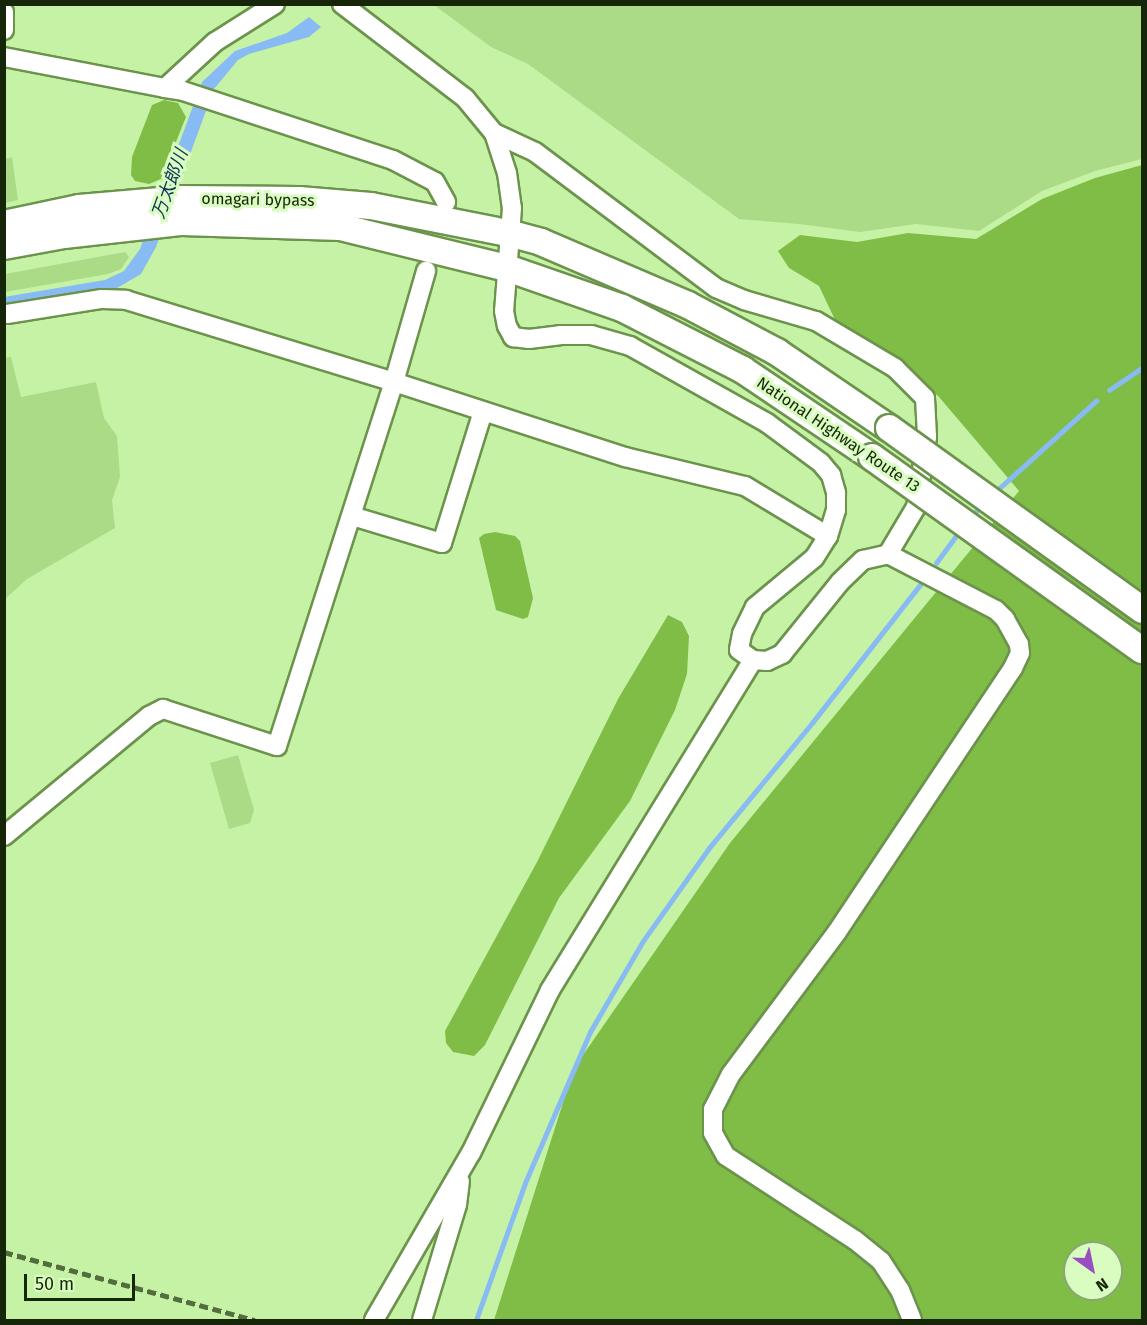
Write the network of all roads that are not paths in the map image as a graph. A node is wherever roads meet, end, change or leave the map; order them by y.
1 (275, 4) edge
2 (342, 4) edge
3 (4, 12) edge
4 (4, 30) edge
5 (4, 57) edge
6 (174, 90) junction
7 (494, 133) junction
8 (446, 202) dead end
9 (177, 211) junction
10 (145, 214) junction
11 (4, 224) edge
12 (512, 234) junction
13 (4, 246) edge
14 (507, 268) junction
15 (426, 271) dead end
16 (744, 300) junction
17 (8, 314) dead end
18 (733, 329) junction
19 (394, 382) junction
20 (483, 411) junction
21 (352, 516) junction
22 (828, 537) junction
23 (888, 554) junction
24 (1143, 610) edge
25 (1143, 650) edge
26 (753, 660) junction
27 (4, 836) edge
28 (462, 1168) junction
29 (374, 1320) edge
30 (422, 1320) edge
31 (912, 1320) edge

1 - 6 street
2 - 7 street
3 - 4 street
5 - 6 street
6 - 8 street
7 - 12 street
7 - 16 street
9 - 10 highway, omagari bypass
9 - 12 highway, omagari bypass
9 - 14 highway, omagari bypass
10 - 11 highway, omagari bypass
10 - 13 highway, omagari bypass
12 - 14 street
12 - 18 highway, National Highway Route 13
14 - 22 street
14 - 25 highway, National Highway Route 13, bridge
15 - 19 street
16 - 18 street
16 - 23 street
17 - 19 street
18 - 24 highway, National Highway Route 13, bridge
19 - 20 street
19 - 21 street
20 - 21 street
20 - 22 street
21 - 27 street
22 - 26 street
23 - 26 street
23 - 31 street
26 - 28 street
28 - 29 street
28 - 30 street

